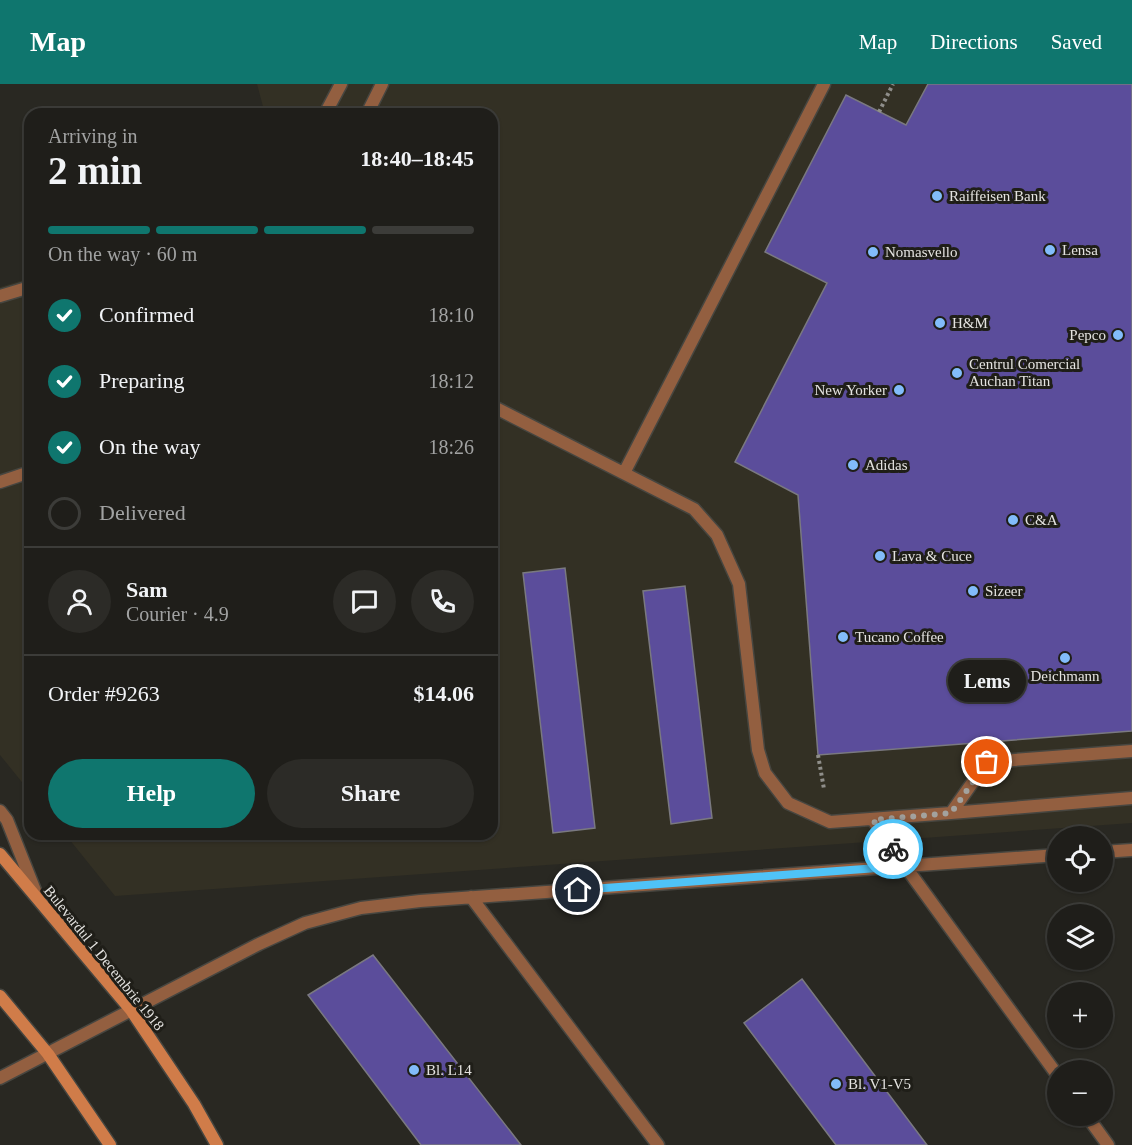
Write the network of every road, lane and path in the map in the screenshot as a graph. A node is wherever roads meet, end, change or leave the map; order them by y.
1 (340, 84) edge
2 (382, 84) edge
3 (824, 84) edge
4 (893, 84) edge
5 (328, 108) edge
6 (370, 108) edge
7 (879, 112) dead end
8 (24, 289) edge
9 (0, 296) edge
10 (498, 409) edge
11 (624, 473) junction
12 (24, 474) edge
13 (0, 482) edge
14 (1132, 751) edge
15 (1132, 798) edge
16 (0, 811) edge
17 (951, 813) junction
18 (873, 820) junction
19 (1132, 850) edge
20 (1113, 851) edge
21 (0, 854) edge
22 (1047, 856) edge
23 (905, 866) junction
24 (471, 897) junction
25 (40, 902) junction
26 (0, 996) edge
27 (131, 1011) junction
28 (48, 1054) junction
29 (1047, 1061) edge
30 (0, 1078) edge
31 (1094, 1126) edge
32 (110, 1145) edge
33 (217, 1145) edge
34 (658, 1145) edge
35 (1108, 1145) edge

1 - 5 street
2 - 6 street
3 - 11 street
4 - 7 path
8 - 9 street
10 - 11 street
11 - 18 street
12 - 13 street
14 - 17 street
15 - 17 street
16 - 25 street
17 - 18 street
18 - 23 street
19 - 20 street
21 - 25 main road, Bulevardul 1 Decembrie 1918
22 - 23 street
23 - 24 street
23 - 29 street
24 - 27 street
24 - 34 street
25 - 27 main road, Bulevardul 1 Decembrie 1918
26 - 28 main road
27 - 28 street
27 - 33 main road, Bulevardul 1 Decembrie 1918
28 - 30 street
28 - 32 main road
31 - 35 street

